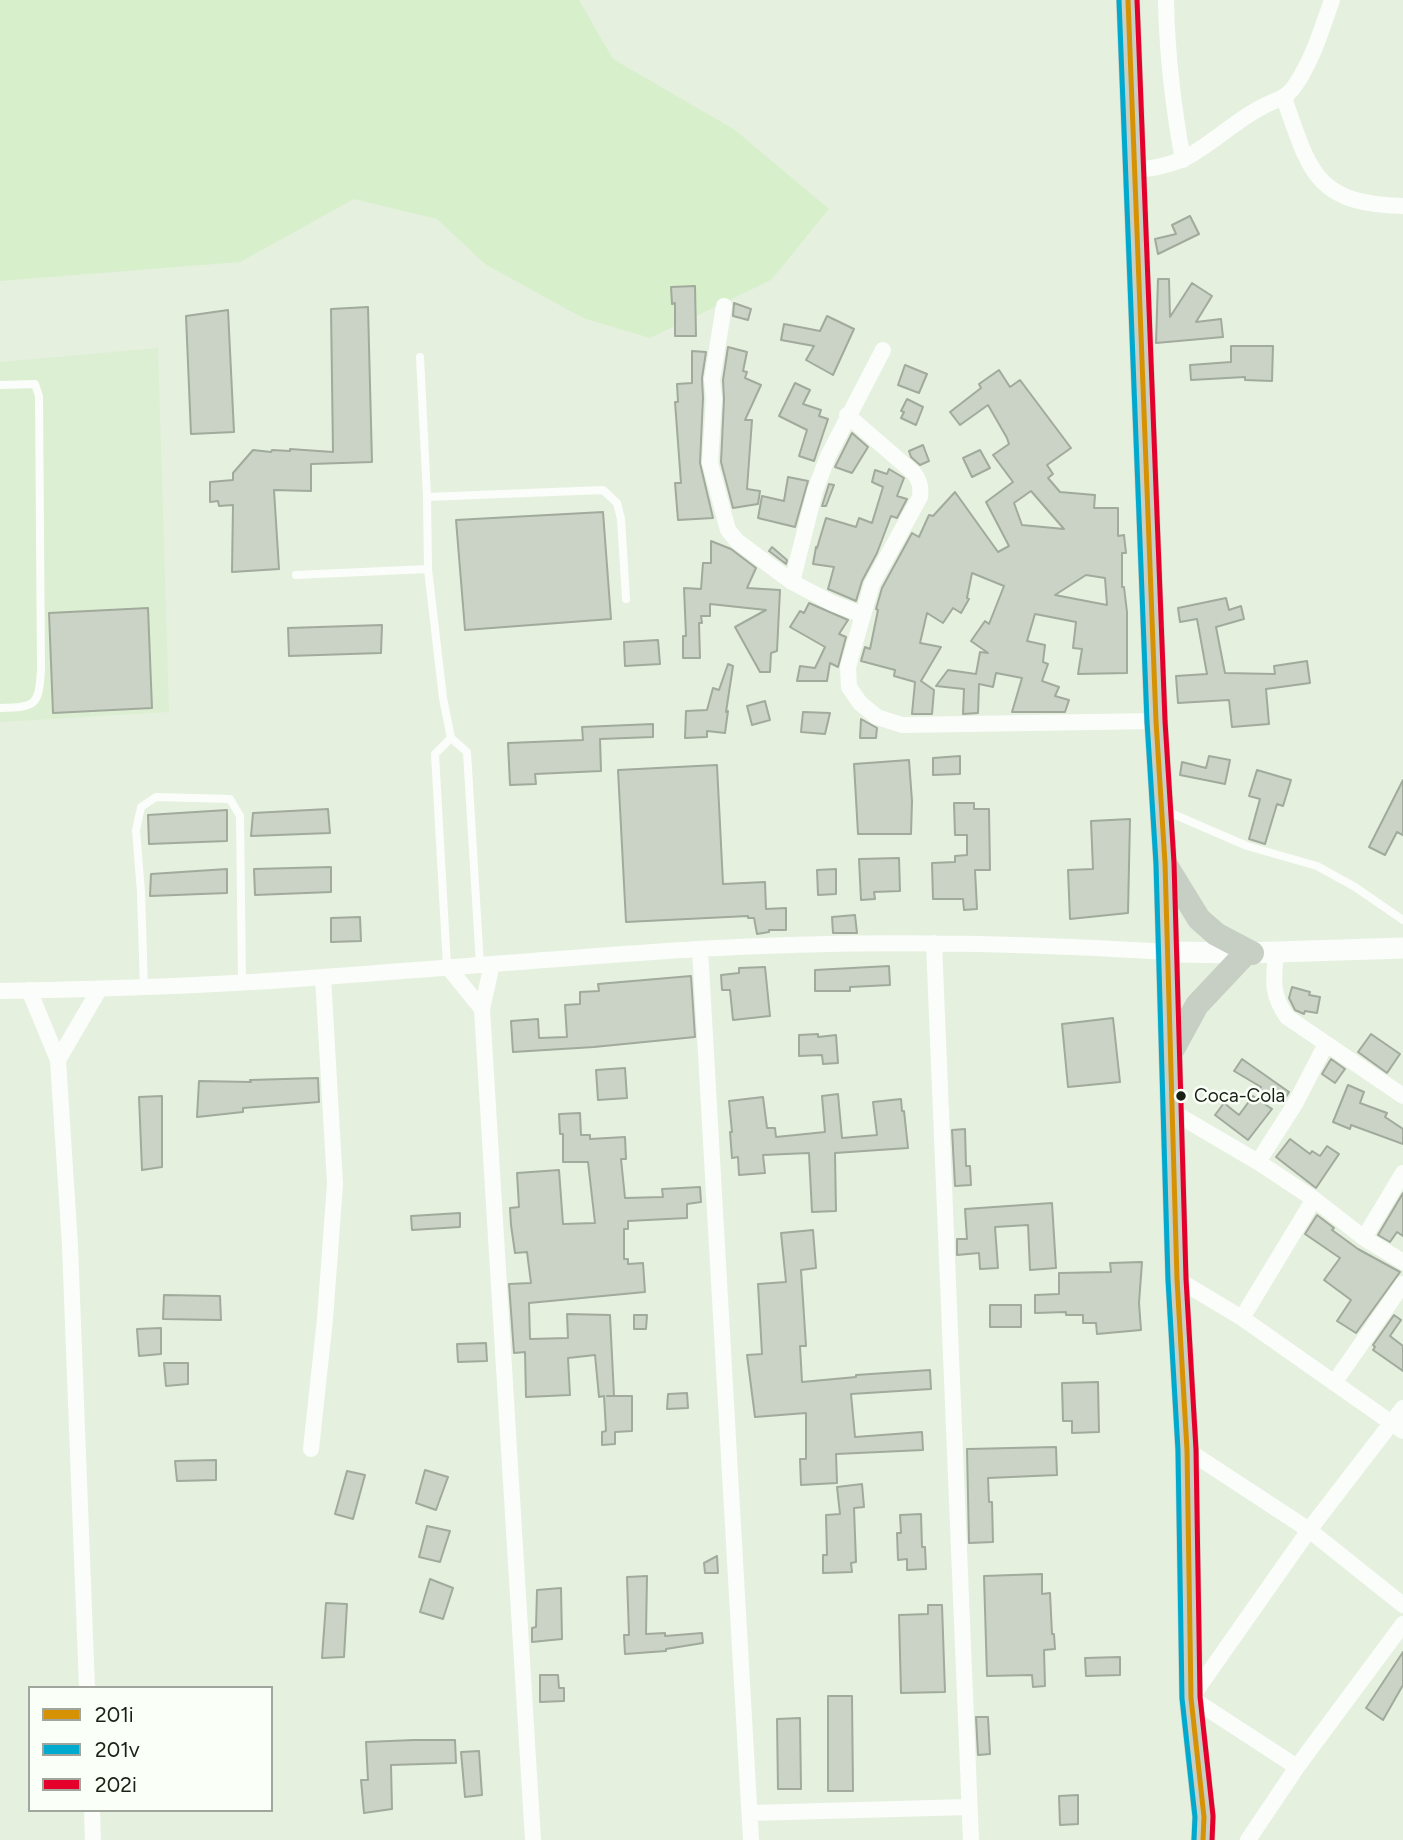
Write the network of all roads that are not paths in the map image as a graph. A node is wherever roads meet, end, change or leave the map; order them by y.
1 (1128, 0) edge
2 (1166, 0) edge
3 (1332, 0) edge
4 (1284, 98) junction
5 (1182, 159) junction
6 (1134, 170) junction
7 (1403, 206) edge
8 (724, 306) dead end
9 (883, 350) dead end
10 (420, 357) dead end
11 (0, 385) edge
12 (847, 415) junction
13 (427, 497) junction
14 (428, 569) junction
15 (296, 575) dead end
16 (792, 582) junction
17 (626, 599) dead end
18 (863, 615) junction
19 (0, 708) edge
20 (1156, 721) junction
21 (451, 738) junction
22 (1161, 809) junction
23 (1165, 863) junction
24 (1403, 920) edge
25 (934, 943) junction
26 (1403, 948) edge
27 (701, 949) junction
28 (1168, 952) junction
29 (1258, 952) junction
30 (486, 964) junction
31 (447, 966) junction
32 (323, 977) junction
33 (242, 982) junction
34 (144, 988) junction
35 (29, 990) junction
36 (99, 990) junction
37 (0, 991) edge
38 (482, 1009) junction
39 (1326, 1044) junction
40 (1171, 1052) junction
41 (58, 1060) junction
42 (1403, 1096) edge
43 (1171, 1111) junction
44 (1258, 1162) junction
45 (1403, 1173) edge
46 (1314, 1199) junction
47 (1364, 1238) junction
48 (1403, 1262) edge
49 (1177, 1279) junction
50 (1403, 1284) edge
51 (1242, 1318) junction
52 (1334, 1383) junction
53 (1403, 1408) edge
54 (1397, 1428) edge
55 (311, 1449) dead end
56 (1186, 1450) junction
57 (1309, 1530) junction
58 (1403, 1605) edge
59 (1403, 1624) edge
60 (87, 1686) edge
61 (1191, 1698) junction
62 (1297, 1767) junction
63 (969, 1807) junction
64 (92, 1812) edge
65 (750, 1813) junction
66 (93, 1840) edge
67 (533, 1840) edge
68 (751, 1840) edge
69 (971, 1840) edge
70 (1203, 1840) edge
71 (1248, 1840) edge

1 - 6 main road
2 - 5 street
3 - 4 street
4 - 5 street
4 - 7 street
5 - 6 street
6 - 20 main road
8 - 16 street
9 - 12 street
10 - 13 lane
11 - 19 lane
12 - 16 street
12 - 18 street
13 - 14 lane
13 - 17 lane
14 - 15 lane
14 - 21 lane
16 - 18 street
18 - 20 street
20 - 22 main road
21 - 30 lane
21 - 31 lane
22 - 23 main road
22 - 24 lane
23 - 28 main road
23 - 29 main road
25 - 27 street
25 - 28 street
25 - 63 street
26 - 29 main road
27 - 30 street
27 - 65 street
28 - 29 main road
28 - 40 main road
29 - 39 street
29 - 40 main road
30 - 31 street
30 - 38 street
31 - 32 street
31 - 38 street
32 - 33 street
32 - 55 street
33 - 34 street
33 - 34 lane
34 - 36 street
35 - 36 street
35 - 37 street
35 - 41 street
36 - 41 street
38 - 67 street
39 - 42 street
39 - 44 street
40 - 43 main road
41 - 60 street
43 - 44 street
43 - 49 main road
44 - 46 street
45 - 47 street
46 - 47 street
46 - 51 street
47 - 48 street
49 - 51 street
49 - 56 main road
50 - 52 street
51 - 52 street
52 - 54 street
53 - 54 street
54 - 57 street
56 - 57 street
56 - 61 main road
57 - 58 street
57 - 61 street
59 - 62 street
61 - 62 street
61 - 70 main road
62 - 71 street
63 - 65 street
63 - 69 street
64 - 66 street
65 - 68 street

